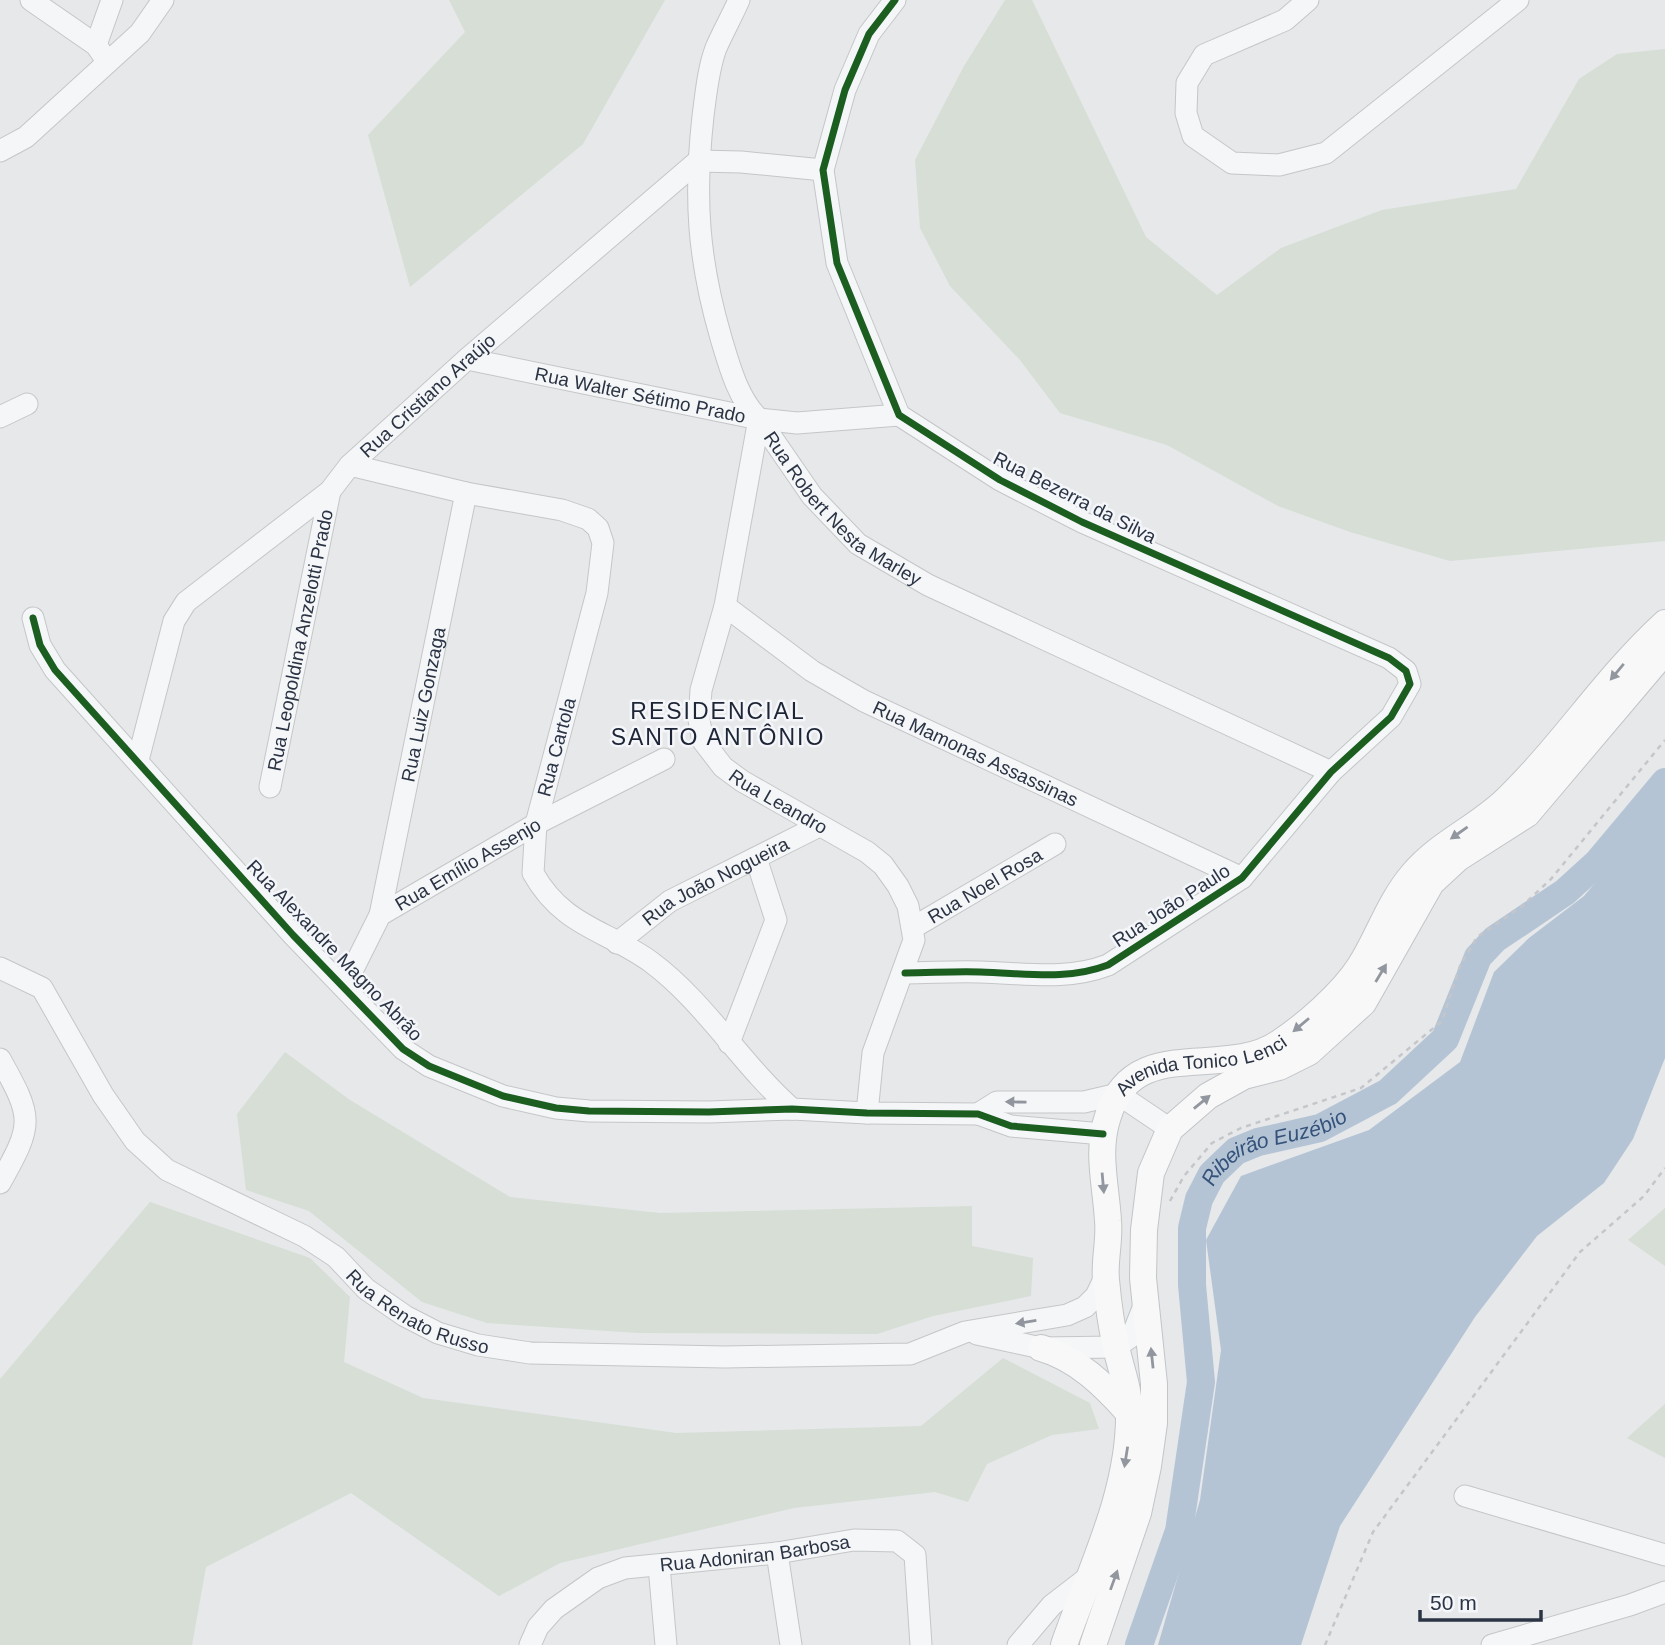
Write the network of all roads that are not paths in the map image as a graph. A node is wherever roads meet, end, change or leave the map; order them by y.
1 (31, 0) edge
2 (112, 0) edge
3 (163, 0) edge
4 (739, 0) edge
5 (895, 0) edge
6 (1308, 0) edge
7 (1518, 0) edge
8 (101, 53) junction
9 (0, 151) edge
10 (698, 161) junction
11 (823, 170) junction
12 (467, 359) junction
13 (27, 404) dead end
14 (899, 415) junction
15 (0, 417) edge
16 (759, 419) junction
17 (350, 465) junction
18 (330, 491) junction
19 (466, 493) junction
20 (725, 606) junction
21 (33, 618) dead end
22 (1665, 623) edge
23 (1665, 651) edge
24 (1410, 684) joint
25 (664, 759) dead end
26 (138, 760) junction
27 (1331, 772) junction
28 (270, 787) dead end
29 (536, 824) junction
30 (818, 826) junction
31 (1055, 844) dead end
32 (756, 858) junction
33 (1242, 878) junction
34 (380, 915) junction
35 (914, 927) junction
36 (617, 943) junction
37 (0, 968) edge
38 (905, 973) junction
39 (344, 987) junction
40 (729, 1043) junction
41 (0, 1059) edge
42 (1118, 1094) junction
43 (1046, 1102) junction
44 (792, 1108) junction
45 (867, 1113) junction
46 (978, 1114) junction
47 (1048, 1127) junction
48 (1170, 1129) junction
49 (1103, 1135) junction
50 (0, 1183) edge
51 (1108, 1221) junction
52 (1105, 1277) junction
53 (1144, 1288) junction
54 (965, 1332) junction
55 (1116, 1347) junction
56 (1041, 1348) junction
57 (1129, 1413) junction
58 (1465, 1496) dead end
59 (777, 1553) junction
60 (1665, 1555) edge
61 (659, 1566) junction
62 (1087, 1578) junction
63 (1665, 1592) edge
64 (530, 1645) edge
65 (666, 1645) edge
66 (791, 1645) edge
67 (921, 1645) edge
68 (1018, 1645) edge
69 (1064, 1645) edge
70 (1093, 1645) edge
71 (1492, 1645) edge

1 - 8 street
2 - 8 street
3 - 8 street
4 - 10 street, Rua Robert Nesta Marley
5 - 11 street
6 - 7 street
8 - 9 street
10 - 11 street
10 - 12 street, Rua Cristiano Araújo
10 - 16 street, Rua Robert Nesta Marley
11 - 14 street
12 - 16 street, Rua Walter Sétimo Prado
12 - 17 street, Rua Cristiano Araújo
13 - 15 street
14 - 16 street, Rua Walter Sétimo Prado
14 - 24 street, Rua Bezerra da Silva
16 - 20 street, Rua Leandro
16 - 27 street, Rua Robert Nesta Marley
17 - 18 street, Rua Cristiano Araújo
17 - 19 street, Rua Cartola
18 - 26 street, Rua Cristiano Araújo
18 - 28 street, Rua Leopoldina Anzelotti Prado
19 - 29 street, Rua Cartola
19 - 34 street, Rua Luiz Gonzaga
20 - 30 street, Rua Leandro
20 - 33 street, Rua Mamonas Assassinas
21 - 26 street, Rua Alexandre Magno Abrão
22 -> 42 main road, Avenida Tonico Lenci
48 -> 23 main road, Avenida Tonico Lenci
24 - 27 street, Rua João Paulo
25 - 29 street, Rua Emílio Assenjo
26 - 39 street, Rua Alexandre Magno Abrão
27 - 33 street, Rua João Paulo
29 - 34 street, Rua Emílio Assenjo
29 - 36 street, Rua Cartola
30 - 32 street, Rua João Nogueira
30 - 35 street, Rua Leandro
31 - 35 street, Rua Noel Rosa
32 - 36 street, Rua João Nogueira
32 - 40 street
33 - 38 street, Rua João Paulo
34 - 39 street, Rua Emílio Assenjo
35 - 38 street
36 - 40 street, Rua Cartola
37 - 54 street, Rua Renato Russo
38 - 45 street
39 - 44 street, Rua Alexandre Magno Abrão
40 - 44 street, Rua Cartola
41 - 50 street
42 - 43 street
42 - 48 street
42 - 49 main road, Avenida Tonico Lenci
43 -> 46 street
43 - 47 street
44 - 45 street, Rua Alexandre Magno Abrão
45 - 46 street, Rua Alexandre Magno Abrão
46 - 47 street
47 - 49 street
48 - 53 main road, Avenida Tonico Lenci
49 -> 51 main road, Avenida Tonico Lenci
51 - 52 main road, Avenida Tonico Lenci
51 - 53 main road
52 -> 54 street, Rua Renato Russo
52 - 55 main road, Avenida Tonico Lenci
53 - 55 street
70 -> 53 main road, Avenida Tonico Lenci
54 - 56 street
55 - 56 street
55 - 57 main road, Avenida Tonico Lenci
56 - 57 main road
57 -> 62 main road, Avenida Tonico Lenci
58 - 60 street
59 - 61 street, Rua Adoniran Barbosa
59 - 66 street
59 - 67 street, Rua Adoniran Barbosa
61 - 64 street, Rua Adoniran Barbosa
61 - 65 street
62 - 68 street
62 - 69 main road, Avenida Tonico Lenci
63 - 71 street

